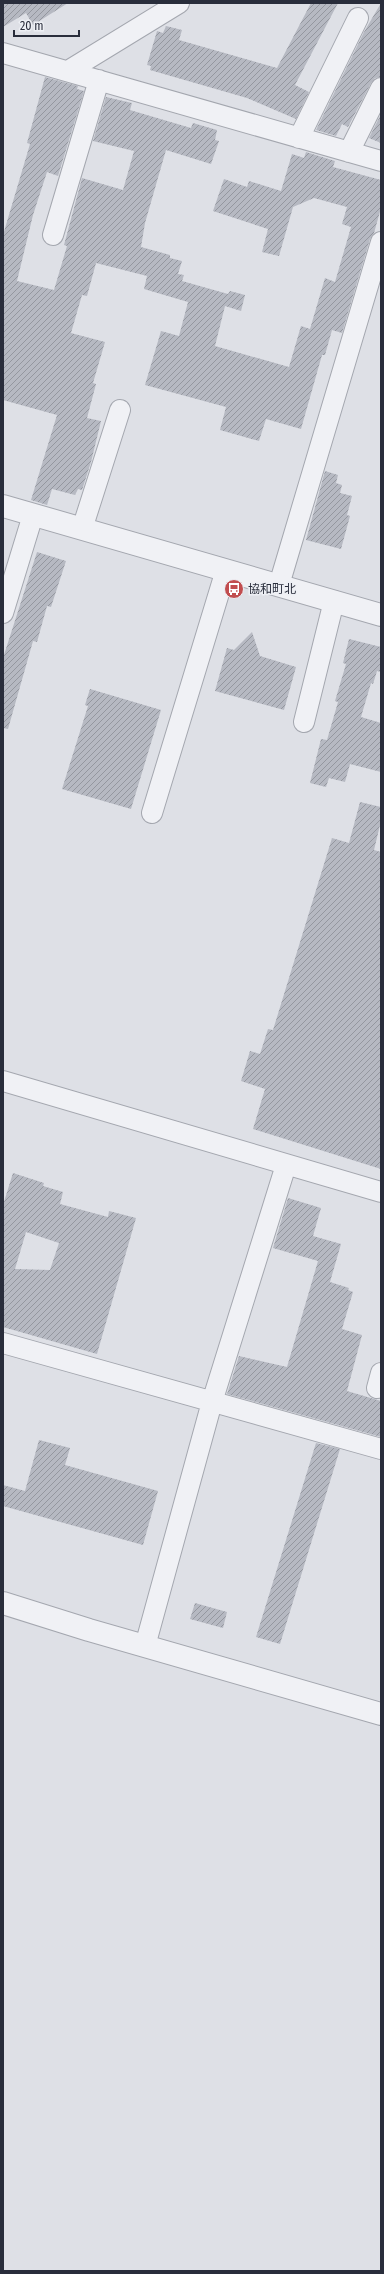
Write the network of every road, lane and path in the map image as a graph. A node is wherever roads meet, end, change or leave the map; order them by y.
1 (179, 3) edge
2 (358, 18) dead end
3 (3, 53) edge
4 (68, 71) junction
5 (99, 80) junction
6 (381, 88) edge
7 (299, 138) junction
8 (349, 152) junction
9 (381, 161) edge
10 (53, 235) dead end
11 (381, 242) edge
12 (120, 410) dead end
13 (3, 506) edge
14 (33, 515) junction
15 (82, 529) junction
16 (226, 570) junction
17 (279, 585) junction
18 (334, 601) junction
19 (3, 613) edge
20 (381, 615) edge
21 (304, 722) dead end
22 (152, 814) dead end
23 (3, 1081) edge
24 (286, 1165) junction
25 (381, 1192) edge
26 (3, 1343) edge
27 (212, 1402) junction
28 (381, 1449) edge
29 (3, 1603) edge
30 (145, 1646) junction
31 (381, 1714) edge

1 - 4 street
2 - 7 street
3 - 4 street
4 - 5 street
5 - 7 street
5 - 10 street
6 - 8 street
7 - 8 street
8 - 9 street
11 - 17 street
12 - 15 street
13 - 14 street
14 - 15 street
14 - 19 street
15 - 16 street
16 - 17 street
16 - 22 street
17 - 18 street
18 - 20 street
18 - 21 street
23 - 24 street
24 - 25 street
24 - 27 street
26 - 27 street
27 - 28 street
27 - 30 street
29 - 30 street
30 - 31 street

